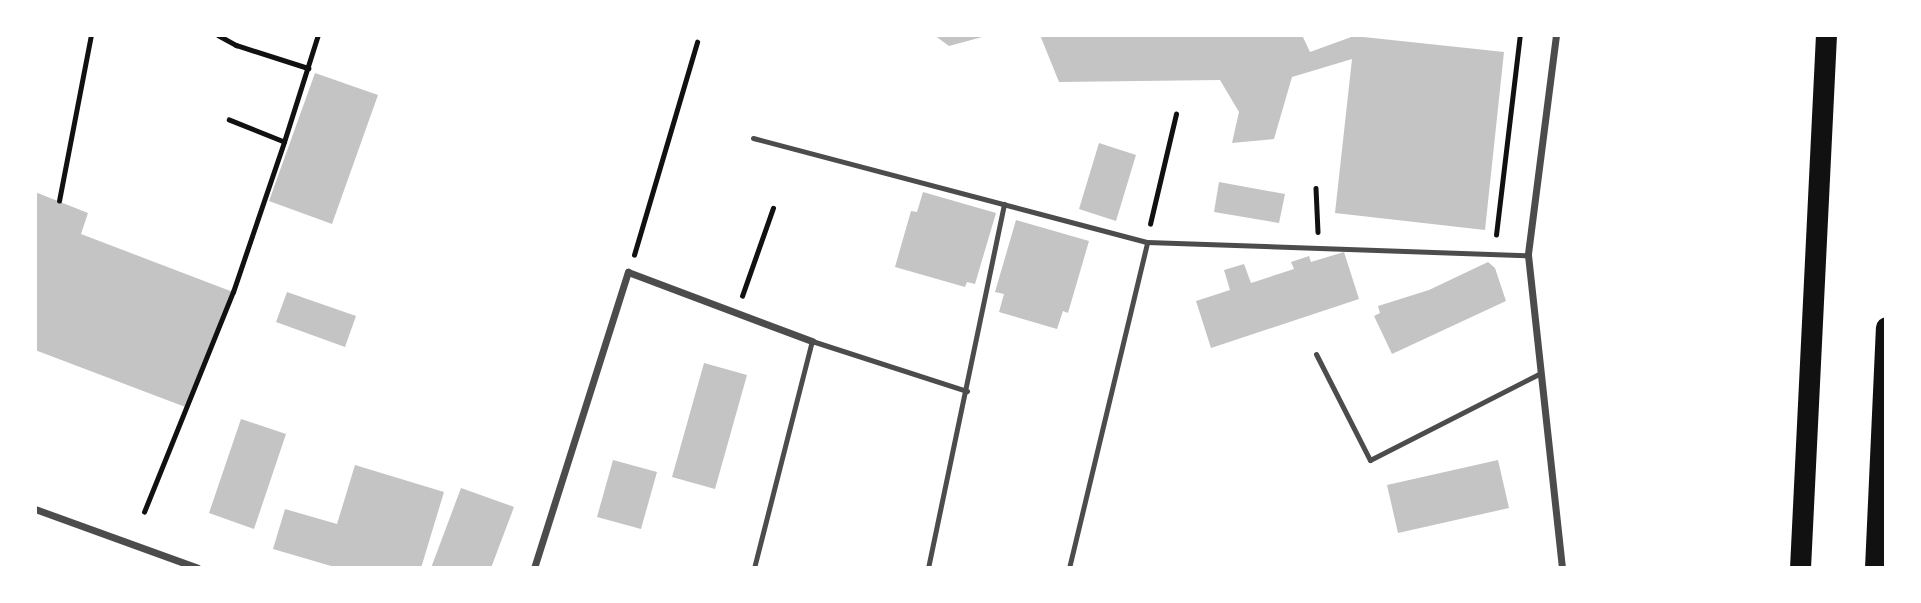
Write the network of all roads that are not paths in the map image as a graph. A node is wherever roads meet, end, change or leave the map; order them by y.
1 (1556, 35) edge
2 (1826, 35) edge
3 (753, 138) dead end
4 (1004, 204) junction
5 (1147, 242) junction
6 (1528, 255) junction
7 (1886, 327) edge
8 (812, 341) junction
9 (1317, 354) dead end
10 (1539, 374) junction
11 (967, 391) junction
12 (35, 509) edge
13 (198, 568) edge
14 (534, 568) edge
15 (754, 568) edge
16 (928, 568) edge
17 (1069, 568) edge
18 (1562, 568) edge
19 (1800, 568) edge
20 (1875, 568) edge

1 - 6 street
2 - 19 highway
3 - 4 lane
4 - 5 lane
4 - 11 lane
5 - 6 lane
5 - 17 lane
6 - 10 street
7 - 20 highway
8 - 11 lane
8 - 14 street
8 - 15 lane
9 - 10 lane
10 - 18 street
11 - 16 lane
12 - 13 street

